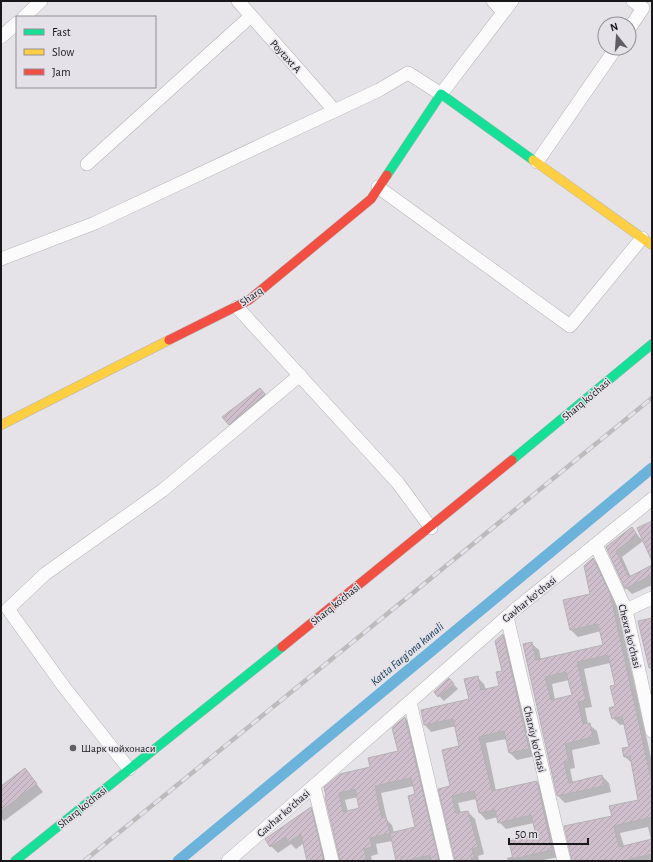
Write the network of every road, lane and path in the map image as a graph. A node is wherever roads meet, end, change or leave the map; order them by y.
1 (41, 1) edge
2 (238, 1) edge
3 (493, 1) edge
4 (512, 1) edge
5 (633, 1) edge
6 (503, 12) junction
7 (25, 16) edge
8 (252, 16) junction
9 (637, 17) edge
10 (16, 24) edge
11 (1, 37) edge
12 (610, 56) edge
13 (441, 94) junction
14 (335, 111) junction
15 (537, 162) junction
16 (87, 164) dead end
17 (378, 187) junction
18 (647, 242) edge
19 (1, 259) edge
20 (237, 306) junction
21 (652, 344) edge
22 (300, 375) junction
23 (1, 425) edge
24 (652, 500) edge
25 (431, 528) junction
26 (596, 545) junction
27 (652, 598) edge
28 (626, 610) junction
29 (507, 617) junction
30 (647, 681) edge
31 (410, 702) junction
32 (652, 731) edge
33 (129, 768) junction
34 (314, 786) junction
35 (15, 861) edge
36 (228, 861) edge
37 (332, 861) edge
38 (447, 861) edge
39 (564, 861) edge

1 - 7 street
2 - 8 street, Poytaxt A
3 - 6 street
4 - 6 street
5 - 9 street
6 - 13 street
8 - 14 street, Poytaxt A
8 - 16 street
10 - 11 street
12 - 15 street
13 - 14 street
13 - 15 main road
13 - 17 main road, Sharq
14 - 19 street
15 - 18 main road
17 - 18 street
17 - 20 main road, Sharq
20 - 22 street
20 - 23 main road, Sharq
21 - 25 main road, Sharq ko'chasi
22 - 25 street
22 - 33 street
24 - 26 street, Gavhar koʻchasi
25 - 33 main road, Sharq ko'chasi
26 - 28 street, Chexra koʻchasi
26 - 29 street, Gavhar koʻchasi
27 - 28 street
28 - 30 street, Chexra koʻchasi
29 - 31 street, Gavhar koʻchasi
29 - 39 street, Charxiy koʻchasi
30 - 32 street, Chexra koʻchasi
31 - 34 street, Gavhar koʻchasi
31 - 38 street
33 - 35 main road, Sharq ko'chasi
34 - 36 street, Gavhar koʻchasi
34 - 37 street

